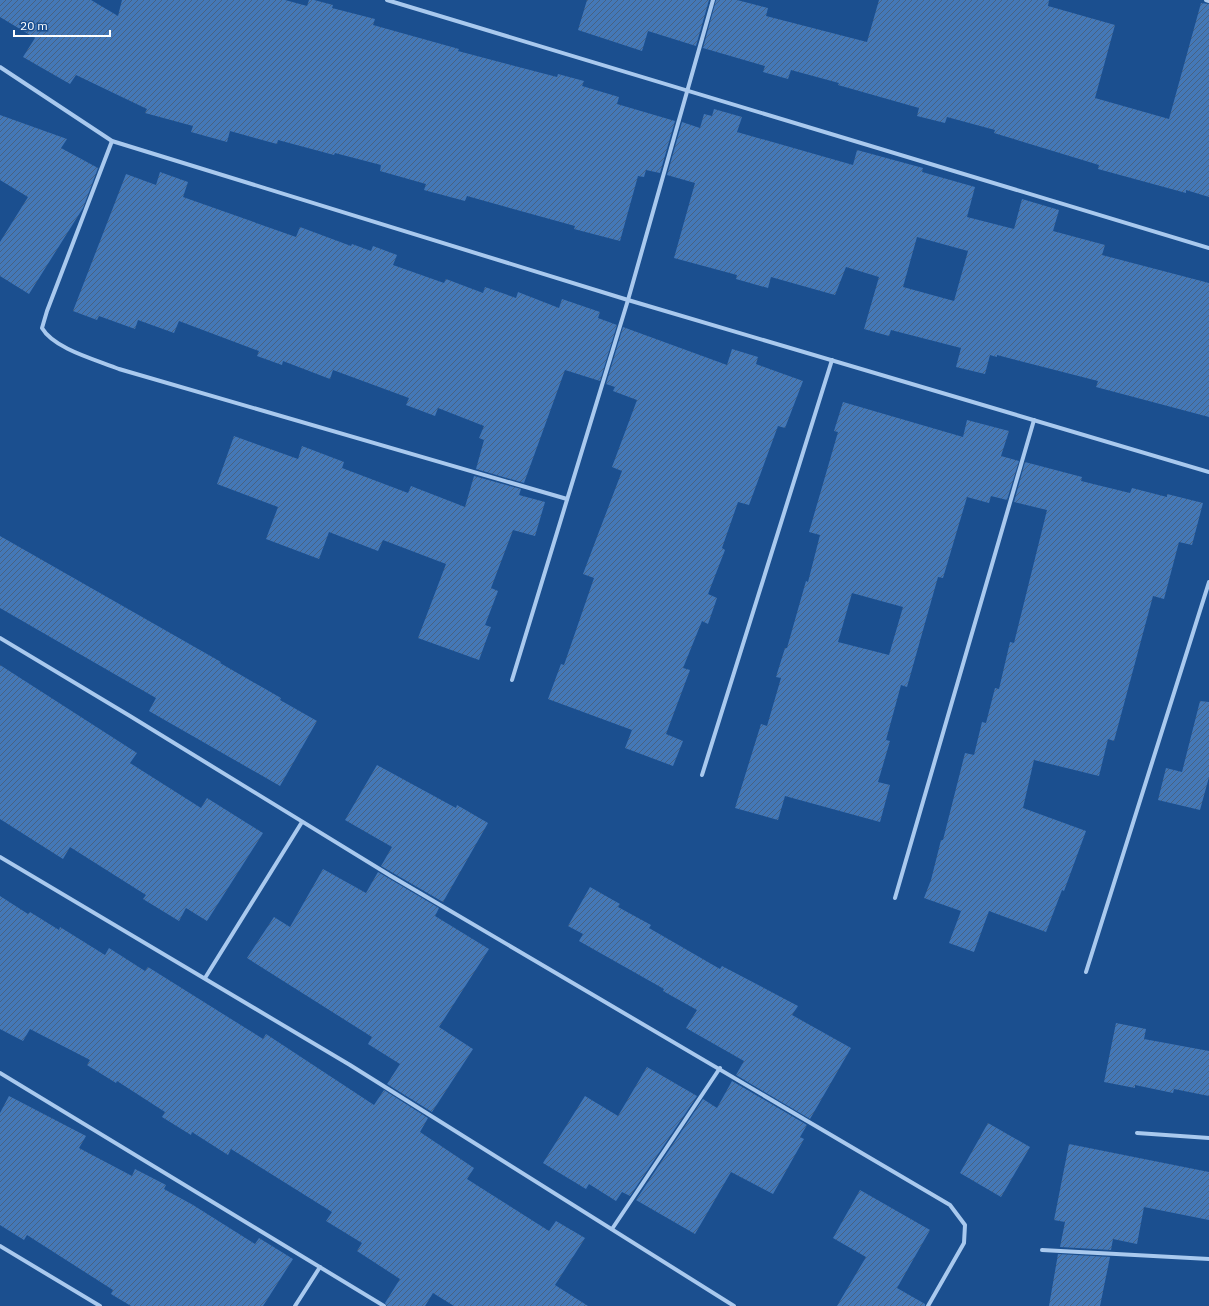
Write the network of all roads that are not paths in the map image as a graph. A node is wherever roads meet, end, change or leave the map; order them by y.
1 (387, 0) edge
2 (713, 0) edge
3 (1206, 0) edge
4 (1209, 1) edge
5 (0, 67) edge
6 (688, 90) junction
7 (112, 141) junction
8 (1209, 248) edge
9 (628, 300) junction
10 (832, 360) junction
11 (1034, 420) junction
12 (1209, 472) edge
13 (567, 499) junction
14 (1209, 582) edge
15 (0, 638) edge
16 (512, 680) dead end
17 (702, 775) dead end
18 (302, 822) junction
19 (0, 857) edge
20 (896, 898) dead end
21 (1086, 972) dead end
22 (205, 978) junction
23 (720, 1068) junction
24 (0, 1073) edge
25 (1137, 1132) dead end
26 (1209, 1138) edge
27 (612, 1229) junction
28 (0, 1246) edge
29 (1042, 1250) dead end
30 (1209, 1259) edge
31 (320, 1267) junction
32 (100, 1306) edge
33 (295, 1306) edge
34 (384, 1306) edge
35 (734, 1306) edge
36 (928, 1306) edge

1 - 6 street
2 - 6 street
3 - 4 street
5 - 7 street
6 - 8 street
6 - 9 street
7 - 9 street
7 - 13 street
9 - 10 street
9 - 13 street
10 - 11 street
10 - 17 street
11 - 12 street
11 - 20 street
13 - 16 street
14 - 21 street
15 - 18 street
18 - 22 street
18 - 23 street
19 - 22 street
22 - 27 street
23 - 27 street
23 - 36 street
24 - 31 street
25 - 26 street
27 - 35 street
28 - 32 street
29 - 30 street
31 - 33 street
31 - 34 street

